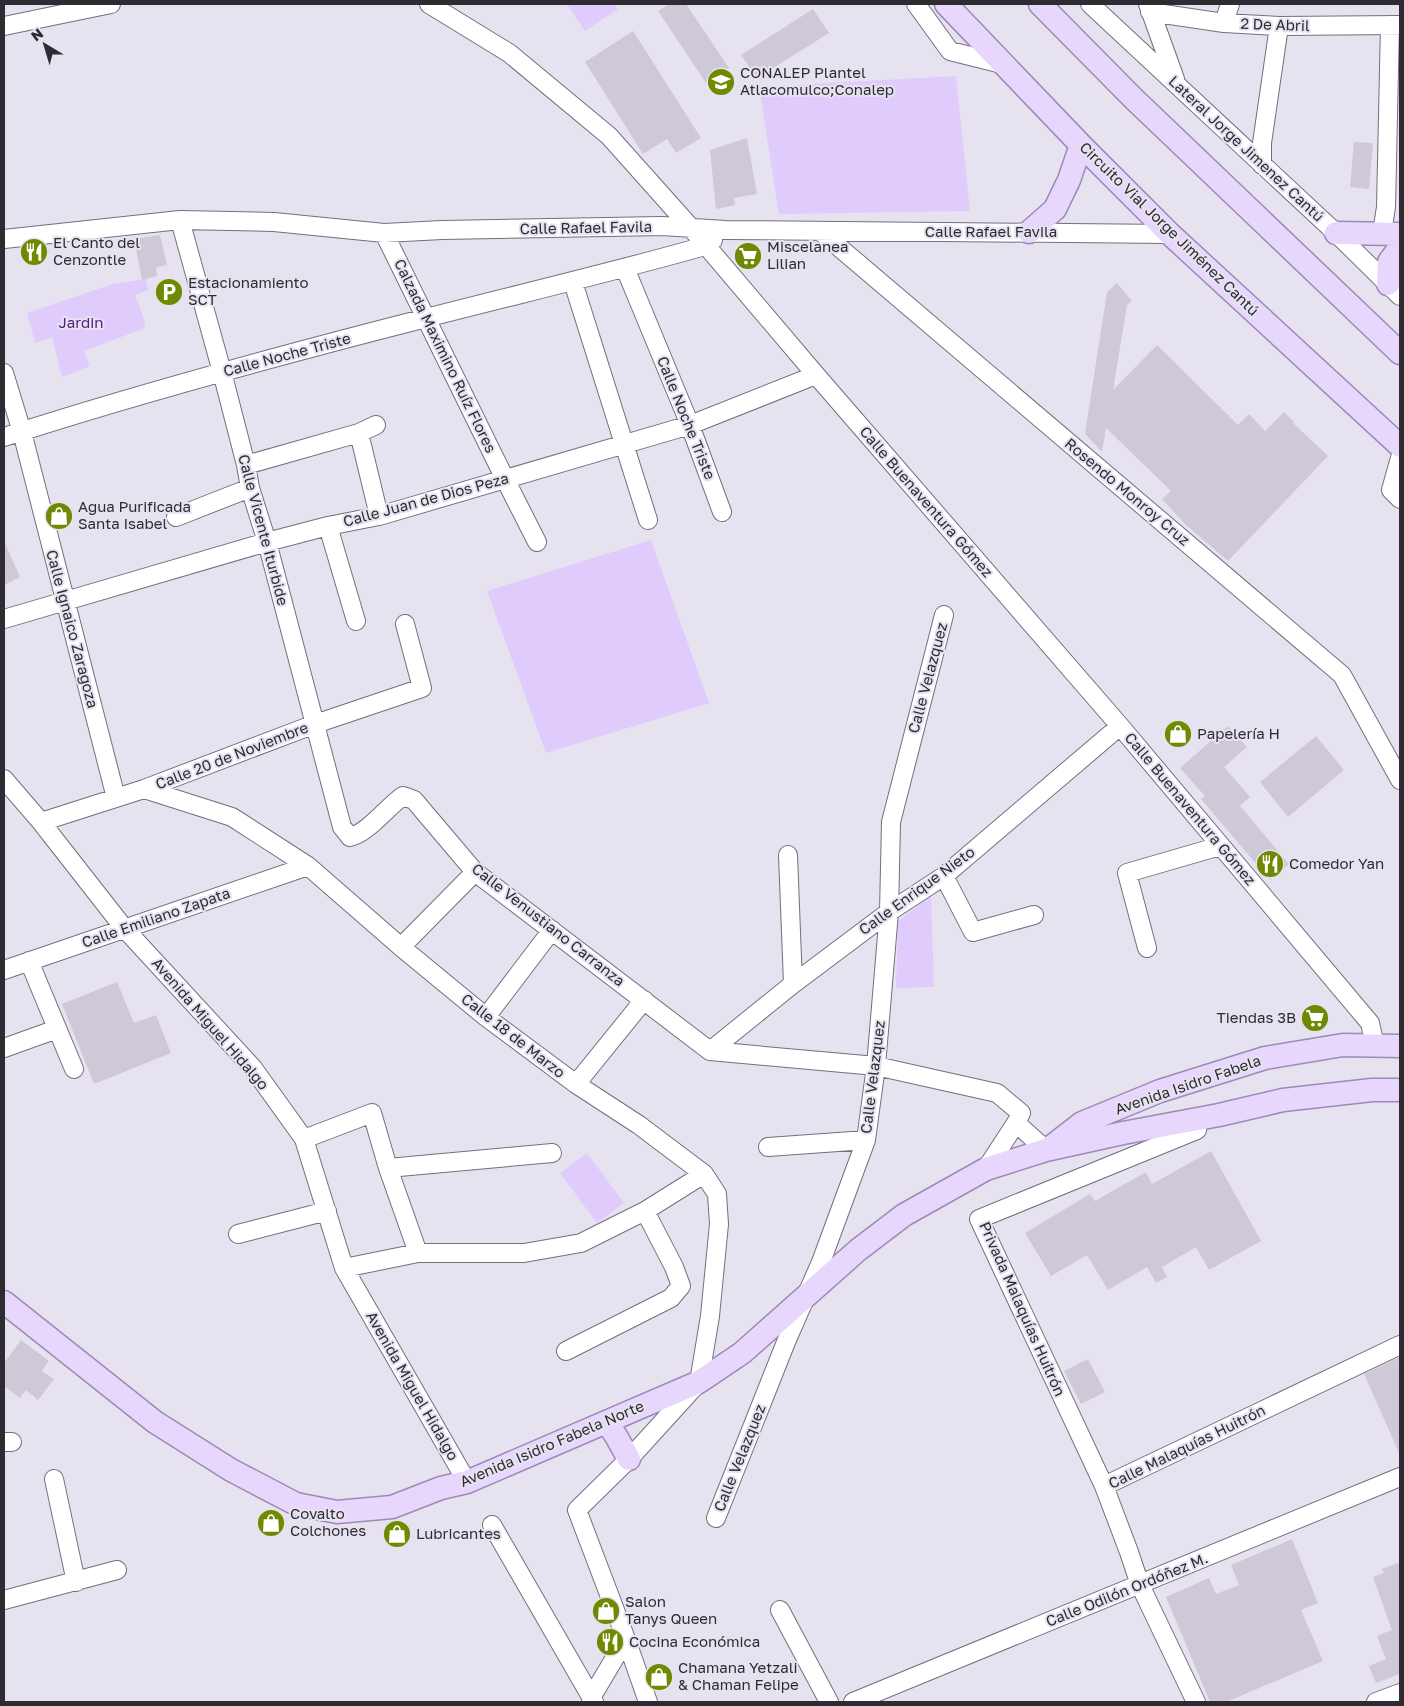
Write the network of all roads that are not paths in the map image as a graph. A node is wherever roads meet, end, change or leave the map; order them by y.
1 (111, 4) edge
2 (430, 4) edge
3 (916, 4) edge
4 (946, 4) edge
5 (1040, 4) edge
6 (1090, 4) edge
7 (1230, 4) edge
8 (1149, 8) edge
9 (1224, 23) junction
10 (1395, 25) edge
11 (4, 26) edge
12 (1279, 26) junction
13 (1002, 64) junction
14 (1176, 84) junction
15 (1081, 145) junction
16 (1262, 165) junction
17 (1393, 206) edge
18 (180, 220) junction
19 (692, 229) junction
20 (725, 230) junction
21 (820, 231) junction
22 (1029, 232) junction
23 (384, 233) junction
24 (1336, 233) junction
25 (1170, 234) junction
26 (1391, 234) edge
27 (4, 239) edge
28 (705, 246) junction
29 (1400, 247) edge
30 (625, 268) junction
31 (573, 282) junction
32 (1394, 290) edge
33 (426, 318) junction
34 (1400, 353) edge
35 (222, 372) junction
36 (4, 373) edge
37 (816, 375) junction
38 (376, 425) dead end
39 (690, 425) junction
40 (22, 432) junction
41 (359, 432) junction
42 (4, 438) edge
43 (625, 444) junction
44 (1400, 446) edge
45 (1400, 458) edge
46 (246, 465) junction
47 (504, 479) junction
48 (250, 488) junction
49 (1400, 499) edge
50 (722, 512) dead end
51 (379, 516) junction
52 (176, 517) dead end
53 (648, 520) dead end
54 (328, 526) junction
55 (267, 542) junction
56 (538, 542) dead end
57 (65, 600) junction
58 (944, 615) dead end
59 (4, 620) edge
60 (356, 621) dead end
61 (405, 624) dead end
62 (315, 724) junction
63 (1120, 726) junction
64 (4, 779) edge
65 (1400, 780) edge
66 (144, 789) junction
67 (116, 798) junction
68 (41, 822) junction
69 (350, 837) joint
70 (1220, 846) junction
71 (788, 855) dead end
72 (308, 866) junction
73 (475, 872) junction
74 (944, 876) junction
75 (889, 912) junction
76 (1034, 915) dead end
77 (124, 928) junction
78 (552, 930) junction
79 (401, 947) junction
80 (1147, 948) dead end
81 (29, 961) junction
82 (4, 970) edge
83 (794, 984) junction
84 (644, 1000) junction
85 (486, 1017) junction
86 (57, 1029) junction
87 (1375, 1046) junction
88 (1400, 1046) edge
89 (4, 1048) edge
90 (710, 1051) junction
91 (876, 1066) junction
92 (74, 1069) dead end
93 (1191, 1082) junction
94 (576, 1084) junction
95 (1400, 1090) edge
96 (1193, 1120) junction
97 (1016, 1123) junction
98 (304, 1139) junction
99 (866, 1140) junction
100 (768, 1147) dead end
101 (1046, 1150) junction
102 (552, 1153) dead end
103 (388, 1168) junction
104 (986, 1170) junction
105 (704, 1174) junction
106 (327, 1211) junction
107 (645, 1211) junction
108 (238, 1234) dead end
109 (418, 1253) junction
110 (344, 1268) junction
111 (805, 1297) junction
112 (4, 1302) edge
113 (1400, 1345) edge
114 (566, 1351) dead end
115 (699, 1382) junction
116 (607, 1423) junction
117 (629, 1459) junction
118 (1400, 1477) edge
119 (54, 1479) dead end
120 (467, 1482) junction
121 (1104, 1486) junction
122 (716, 1518) dead end
123 (492, 1525) dead end
124 (117, 1570) dead end
125 (76, 1582) junction
126 (1140, 1585) junction
127 (4, 1600) edge
128 (780, 1610) dead end
129 (626, 1639) junction
130 (1400, 1694) edge
131 (592, 1700) edge
132 (648, 1702) edge
133 (829, 1702) edge
134 (852, 1702) edge
135 (1196, 1702) edge
136 (1376, 1702) edge

1 - 11 street
2 - 19 street, Calle Buenaventura Gómez
3 - 13 street
4 - 13 main road, Circuito Vial Jorge Jiménez Cantú
5 - 34 main road
6 - 14 street, Lateral Jorge Jimenez Cantú
7 - 9 street
8 - 9 street, 2 De Abril
8 - 14 street
9 - 12 street, 2 De Abril
10 - 12 street, 2 De Abril
10 - 17 street
12 - 16 street
13 - 15 main road, Circuito Vial Jorge Jiménez Cantú
14 - 16 street, Lateral Jorge Jimenez Cantú
15 - 22 main road
15 - 25 main road, Circuito Vial Jorge Jiménez Cantú
16 - 24 street, Lateral Jorge Jimenez Cantú
17 - 26 street
18 - 23 street, Calle Rafael Favila
18 - 27 street, Calle Rafael Favila
18 - 35 street, Calle Vicente Iturbide
19 - 20 street, Calle Rafael Favila
19 - 23 street, Calle Rafael Favila
19 - 28 street, Calle Buenaventura Gómez
20 - 21 street, Calle Rafael Favila
20 - 28 street, Calle Noche Triste
21 - 22 street, Calle Rafael Favila
21 - 65 street, Rosendo Monroy Cruz
22 - 25 street, Calle Rafael Favila
23 - 33 street, Calzada Maximino Ruíz Flores
24 - 26 main road
24 - 32 street, Lateral Jorge Jimenez Cantú
25 - 44 main road, Circuito Vial Jorge Jiménez Cantú
28 - 30 street, Calle Noche Triste
28 - 37 street, Calle Buenaventura Gómez
29 - 32 main road
30 - 31 street, Calle Noche Triste
30 - 39 street, Calle Noche Triste
31 - 33 street, Calle Noche Triste
31 - 43 street
33 - 35 street, Calle Noche Triste
33 - 47 street, Calzada Maximino Ruíz Flores
35 - 40 street, Calle Noche Triste
35 - 46 street, Calle Vicente Iturbide
36 - 40 street, Calle Ignaico Zaragoza
37 - 39 street, Calle Juan de Dios Peza
37 - 63 street, Calle Buenaventura Gómez
38 - 41 street
39 - 43 street, Calle Juan de Dios Peza
39 - 50 street, Calle Noche Triste
40 - 42 street, Calle Noche Triste
40 - 57 street, Calle Ignaico Zaragoza
41 - 46 street
41 - 51 street
43 - 47 street, Calle Juan de Dios Peza
43 - 53 street
45 - 49 street
46 - 48 street, Calle Vicente Iturbide
47 - 51 street, Calle Juan de Dios Peza
47 - 56 street, Calzada Maximino Ruíz Flores
48 - 52 street
48 - 55 street, Calle Vicente Iturbide
51 - 54 street, Calle Juan de Dios Peza
54 - 55 street, Calle Juan de Dios Peza
54 - 60 street
55 - 57 street, Calle Juan de Dios Peza
55 - 62 street, Calle Vicente Iturbide
57 - 59 street, Calle Juan de Dios Peza
57 - 67 street, Calle Ignaico Zaragoza
58 - 75 street, Calle Velazquez
61 - 62 street, Calle 20 de Noviembre
62 - 66 street, Calle 20 de Noviembre
62 - 69 street, Calle Vicente Iturbide
63 - 70 street, Calle Buenaventura Gómez
63 - 74 street, Calle Enrique Nieto
64 - 68 street, Avenida Miguel Hidalgo
66 - 67 street, Calle 20 de Noviembre
66 - 72 street, Calle 18 de Marzo
67 - 68 street, Calle 20 de Noviembre
68 - 77 street, Avenida Miguel Hidalgo
69 - 73 street, Calle Venustiano Carranza
70 - 80 street
70 - 87 street, Calle Buenaventura Gómez
71 - 83 street
72 - 77 street, Calle Emiliano Zapata
72 - 79 street, Calle 18 de Marzo
73 - 78 street, Calle Venustiano Carranza
73 - 79 street
74 - 75 street, Calle Enrique Nieto
74 - 76 street
75 - 83 street, Calle Enrique Nieto
75 - 91 street, Calle Velazquez
77 - 81 street, Calle Emiliano Zapata
77 - 98 street, Avenida Miguel Hidalgo
78 - 84 street, Calle Venustiano Carranza
78 - 85 street
79 - 85 street, Calle 18 de Marzo
81 - 82 street, Calle Emiliano Zapata
81 - 86 street
83 - 90 street, Calle Enrique Nieto
84 - 90 street, Calle Venustiano Carranza
84 - 94 street
85 - 94 street, Calle 18 de Marzo
86 - 89 street
86 - 92 street
87 - 88 main road, Avenida Isidro Fabela
87 - 93 main road, Avenida Isidro Fabela
90 - 91 street
91 - 97 street
91 - 99 street, Calle Velazquez
93 - 96 main road
93 - 101 main road, Avenida Isidro Fabela
94 - 105 street, Calle 18 de Marzo
95 - 96 main road, Avenida Isidro Fabela
96 - 101 main road, Avenida Isidro Fabela
96 - 121 street, Privada Malaquías Huitrón
97 - 101 street
97 - 104 street
98 - 103 street
98 - 106 street, Avenida Miguel Hidalgo
99 - 100 street
99 - 111 street, Calle Velazquez
101 - 104 main road, Avenida Isidro Fabela
102 - 103 street
103 - 109 street
104 - 111 main road, Avenida Isidro Fabela
105 - 107 street
105 - 115 street, Calle 18 de Marzo
106 - 108 street
106 - 110 street, Avenida Miguel Hidalgo
107 - 109 street
107 - 114 street
109 - 110 street
110 - 120 street, Avenida Miguel Hidalgo
111 - 115 main road, Avenida Isidro Fabela Norte
111 - 122 street, Calle Velazquez
112 - 120 main road, Avenida Isidro Fabela Norte
113 - 121 street, Calle Malaquías Huitrón
115 - 116 main road, Avenida Isidro Fabela Norte
115 - 117 street
116 - 117 main road
116 - 120 main road, Avenida Isidro Fabela Norte
117 - 129 street
118 - 126 street, Calle Odilón Ordóñez M.
119 - 125 street
121 - 126 street, Calle Malaquías Huitrón
123 - 131 street
124 - 125 street
125 - 127 street
126 - 134 street, Calle Odilón Ordóñez M.
126 - 135 street, Calle Malaquías Huitrón
128 - 133 street
129 - 131 street
129 - 132 street
130 - 136 street

